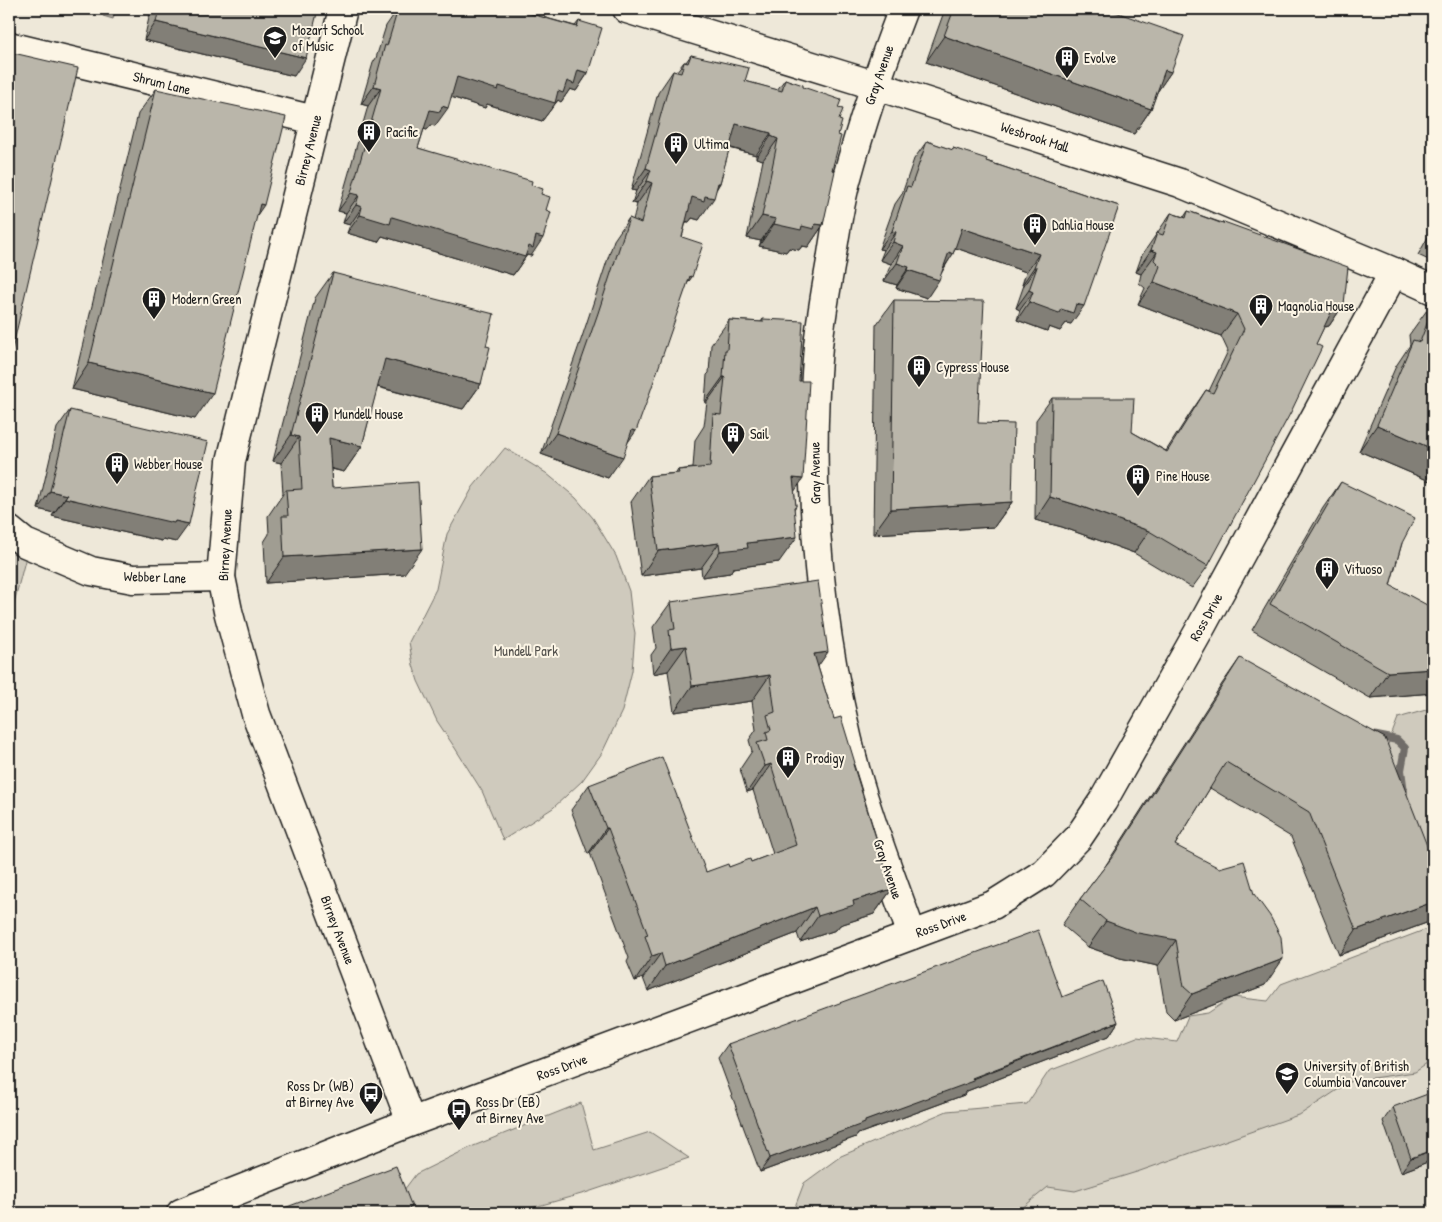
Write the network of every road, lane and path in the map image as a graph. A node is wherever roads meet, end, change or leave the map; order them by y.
1 (343, 9) edge
2 (627, 9) edge
3 (902, 9) edge
4 (9, 46) edge
5 (874, 85) junction
6 (315, 120) junction
7 (1394, 272) junction
8 (1433, 290) edge
9 (9, 530) edge
10 (221, 577) junction
11 (912, 935) junction
12 (411, 1122) junction
13 (182, 1213) edge

1 - 6 street, Birney Avenue
2 - 5 street, Wesbrook Mall
3 - 5 street, Gray Avenue
4 - 6 street, Shrum Lane
5 - 7 street, Wesbrook Mall
5 - 11 street, Gray Avenue
6 - 10 street, Birney Avenue
7 - 8 street, Wesbrook Mall
7 - 11 street, Ross Drive
9 - 10 street, Webber Lane
10 - 12 street, Birney Avenue
11 - 12 street, Ross Drive
12 - 13 street, Ross Drive

